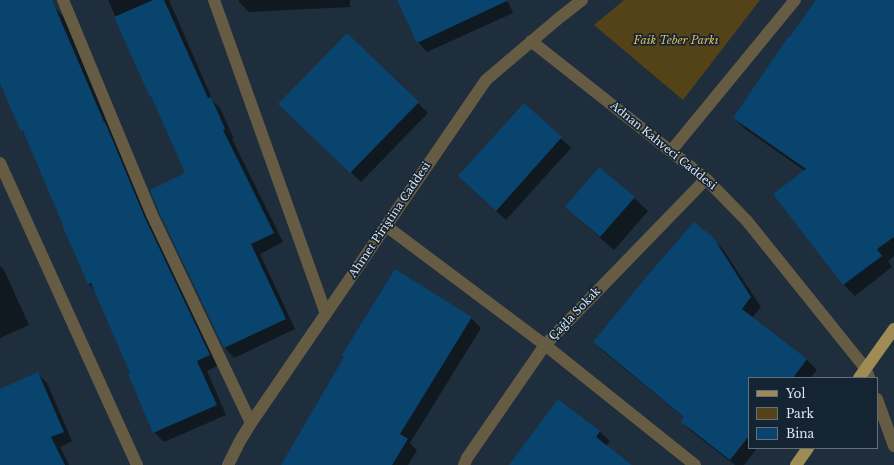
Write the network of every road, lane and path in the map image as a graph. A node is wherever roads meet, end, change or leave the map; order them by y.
1 (63, 0) edge
2 (214, 0) edge
3 (795, 0) edge
4 (578, 1) edge
5 (531, 41) junction
6 (671, 151) junction
7 (0, 163) edge
8 (706, 180) junction
9 (386, 226) junction
10 (326, 314) junction
11 (894, 328) edge
12 (545, 345) junction
13 (865, 375) edge
14 (878, 402) edge
15 (251, 423) junction
16 (894, 446) edge
17 (807, 449) edge
18 (137, 465) edge
19 (228, 465) edge
20 (464, 465) edge
21 (695, 465) edge
22 (796, 465) edge

1 - 15 street
2 - 10 street
3 - 6 street
4 - 5 street, Ahmet Piriştina Caddesi
5 - 6 street, Adnan Kahveci Caddesi
5 - 9 street, Ahmet Piriştina Caddesi
6 - 8 street, Adnan Kahveci Caddesi
7 - 18 street
8 - 12 street, Çağla Sokak
8 - 13 street, Adnan Kahveci Caddesi
9 - 10 street, Ahmet Piriştina Caddesi
9 - 12 street
10 - 15 street, Ahmet Piriştina Caddesi
11 - 13 main road
12 - 20 street, Çağla Sokak
12 - 21 street
14 - 16 street
15 - 19 street, Ahmet Piriştina Caddesi
17 - 22 main road

